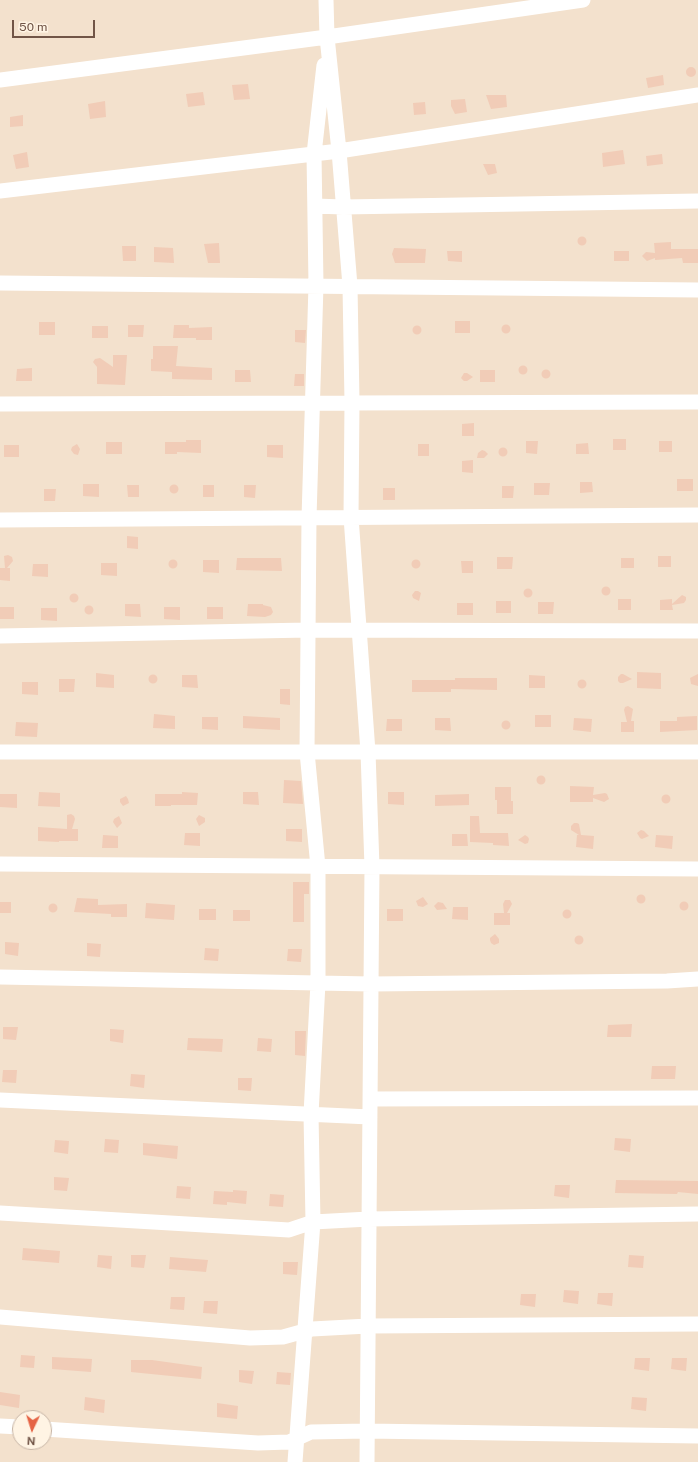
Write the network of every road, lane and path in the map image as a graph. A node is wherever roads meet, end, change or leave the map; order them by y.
1 (326, 0) edge
2 (583, 0) edge
3 (327, 37) junction
4 (0, 80) edge
5 (698, 95) edge
6 (339, 151) junction
7 (314, 154) junction
8 (0, 191) edge
9 (698, 201) edge
10 (315, 206) junction
11 (343, 207) junction
12 (0, 283) edge
13 (316, 285) junction
14 (350, 286) junction
15 (698, 290) edge
16 (352, 402) junction
17 (698, 402) edge
18 (312, 403) junction
19 (0, 404) edge
20 (698, 515) edge
21 (351, 517) junction
22 (309, 518) junction
23 (0, 520) edge
24 (359, 629) junction
25 (308, 630) junction
26 (698, 631) edge
27 (0, 636) edge
28 (0, 752) edge
29 (307, 752) junction
30 (368, 752) junction
31 (698, 752) edge
32 (0, 864) edge
33 (318, 867) junction
34 (372, 867) junction
35 (698, 869) edge
36 (0, 977) edge
37 (698, 979) edge
38 (318, 983) junction
39 (370, 984) junction
40 (698, 1098) edge
41 (370, 1099) junction
42 (0, 1100) edge
43 (311, 1114) junction
44 (370, 1117) junction
45 (0, 1212) edge
46 (698, 1214) edge
47 (369, 1219) junction
48 (313, 1222) junction
49 (0, 1317) edge
50 (698, 1324) edge
51 (368, 1326) junction
52 (305, 1331) junction
53 (0, 1426) edge
54 (12, 1427) edge
55 (52, 1430) edge
56 (367, 1431) junction
57 (698, 1436) edge
58 (296, 1438) junction
59 (295, 1462) edge
60 (367, 1462) edge

1 - 3 street
2 - 3 street
3 - 4 street
3 - 6 street
3 - 7 street
5 - 6 street
6 - 7 street
6 - 11 street
7 - 8 street
7 - 10 street
9 - 11 street
10 - 11 street
10 - 13 street
11 - 14 street
12 - 13 street
13 - 14 street
13 - 18 street
14 - 15 street
14 - 16 street
16 - 17 street
16 - 18 street
16 - 21 street
18 - 19 street
18 - 22 street
20 - 21 street
21 - 22 street
21 - 24 street
22 - 23 street
22 - 25 street
24 - 25 street
24 - 26 street
24 - 30 street
25 - 27 street
25 - 29 street
28 - 29 street
29 - 30 street
29 - 33 street
30 - 31 street
30 - 34 street
32 - 33 street
33 - 34 street
33 - 38 street
34 - 35 street
34 - 39 street
36 - 38 street
37 - 39 street
38 - 39 street
38 - 43 street
39 - 41 street
40 - 41 street
41 - 44 street
42 - 43 street
43 - 44 street
43 - 48 street
44 - 47 street
45 - 48 street
46 - 47 street
47 - 48 street
47 - 51 street
48 - 52 street
49 - 52 street
50 - 51 street
51 - 52 street
51 - 56 street
52 - 58 street
53 - 54 street
55 - 58 street
56 - 57 street
56 - 58 street
56 - 60 street
58 - 59 street

